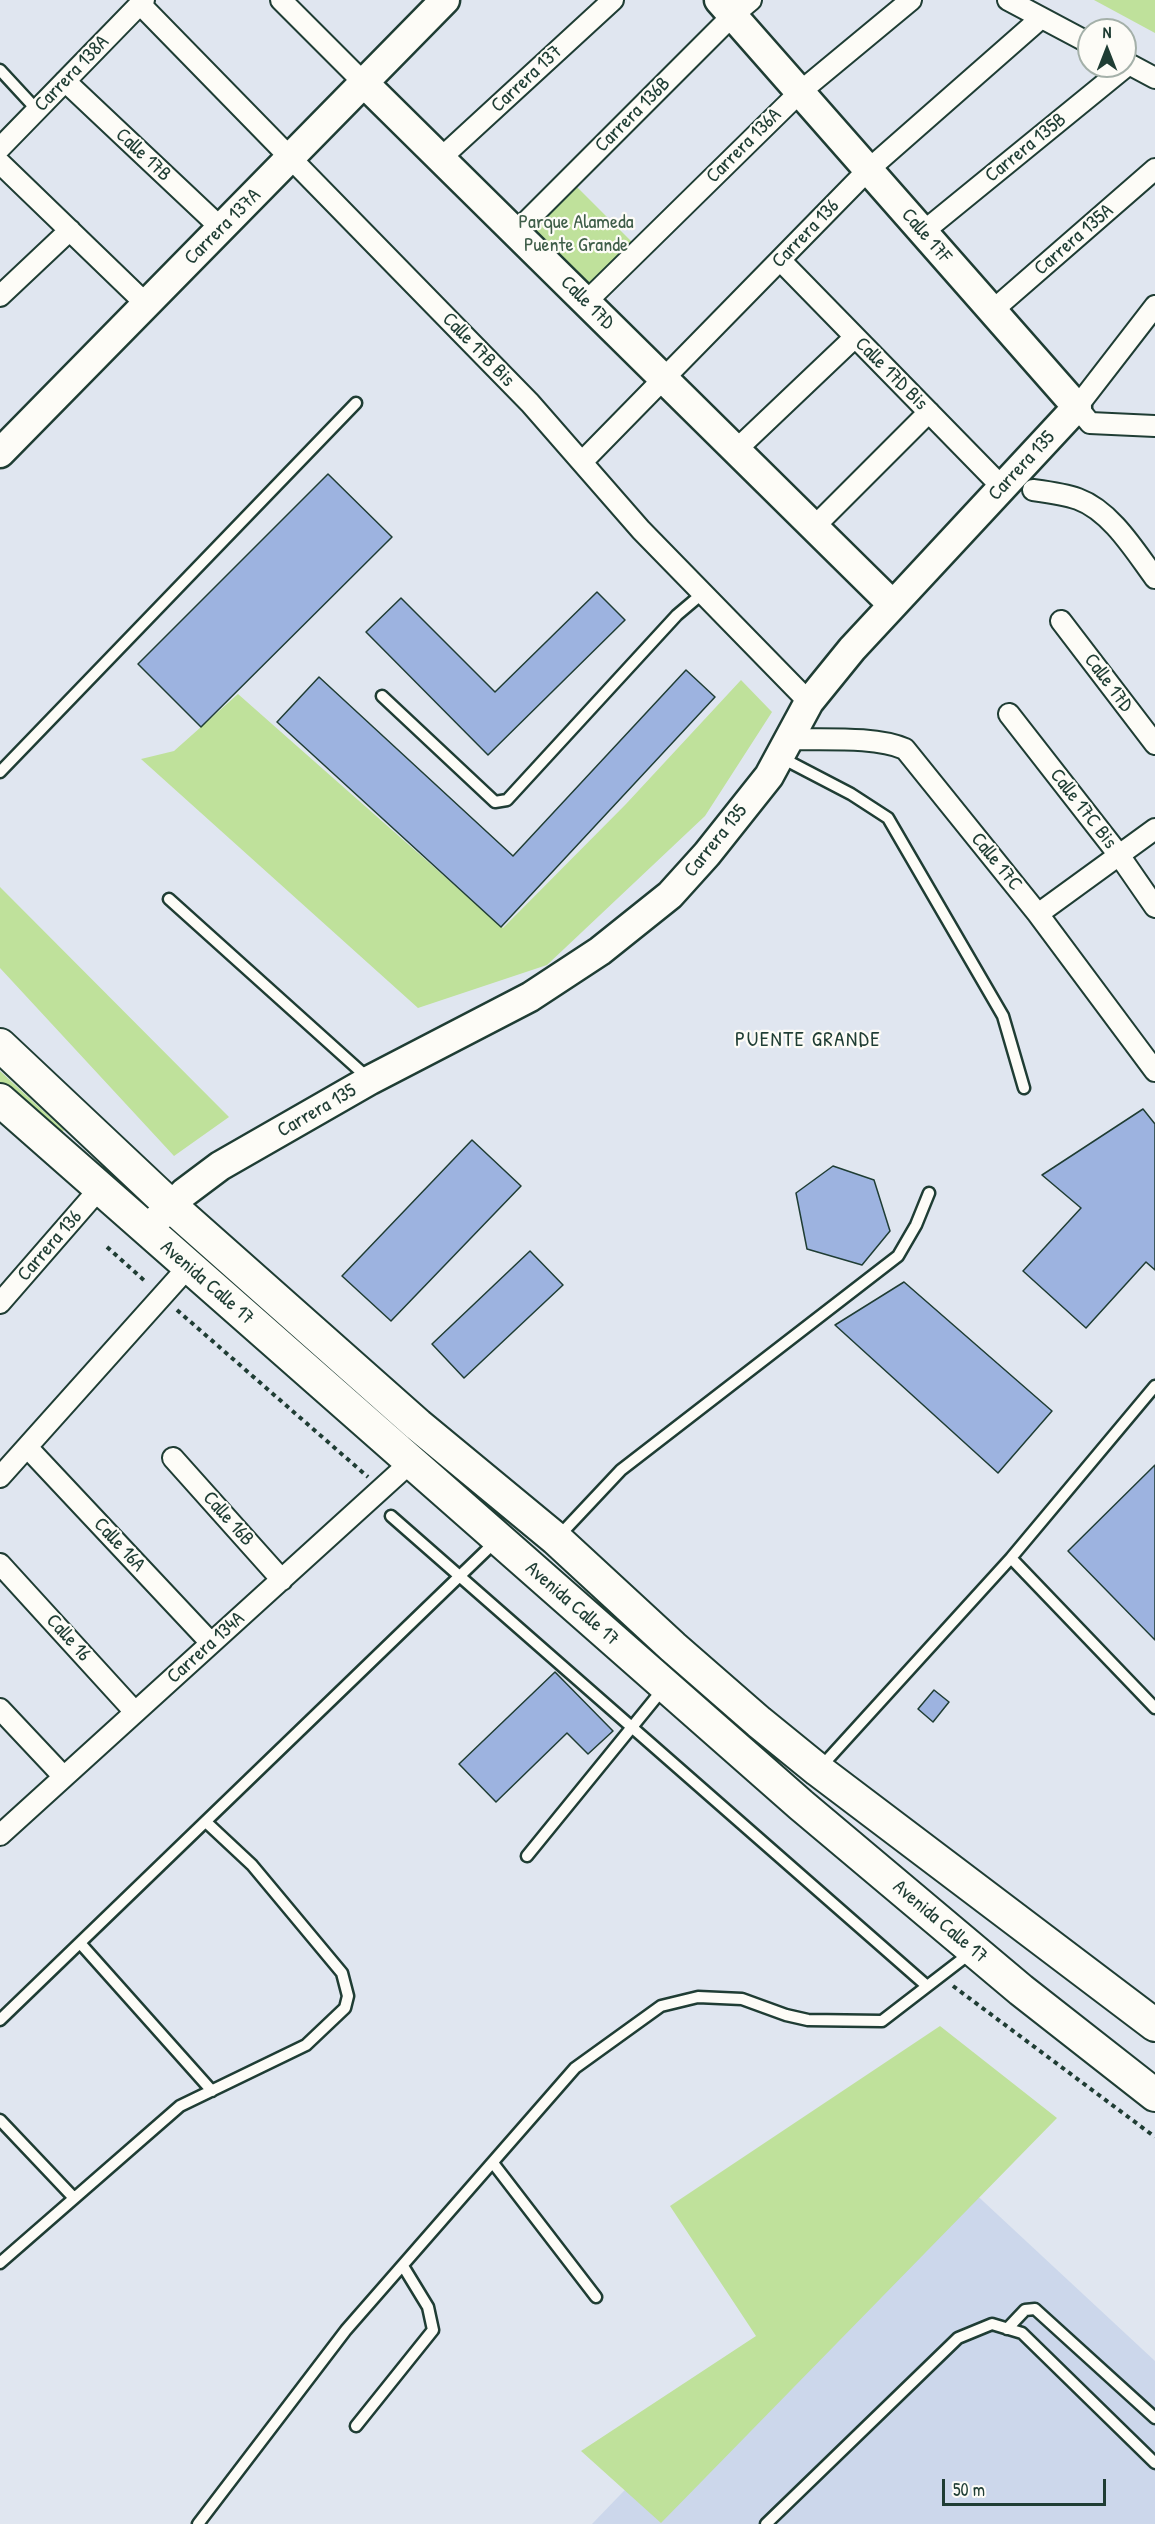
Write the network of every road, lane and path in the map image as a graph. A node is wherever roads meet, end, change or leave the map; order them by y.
1 (282, 0) edge
2 (446, 0) edge
3 (613, 0) edge
4 (911, 0) edge
5 (1008, 0) edge
6 (140, 1) edge
7 (734, 5) edge
8 (1041, 18) junction
9 (1077, 37) edge
10 (1137, 68) edge
11 (0, 70) edge
12 (1109, 78) edge
13 (1155, 78) edge
14 (65, 81) junction
15 (364, 82) junction
16 (800, 92) junction
17 (37, 110) junction
18 (0, 148) edge
19 (290, 158) junction
20 (441, 158) junction
21 (0, 163) edge
22 (1155, 169) edge
23 (868, 170) junction
24 (221, 228) junction
25 (70, 230) junction
26 (516, 232) junction
27 (923, 232) junction
28 (780, 260) junction
29 (0, 296) edge
30 (586, 302) junction
31 (146, 304) junction
32 (1155, 306) edge
33 (992, 311) junction
34 (855, 337) junction
35 (664, 379) junction
36 (356, 403) dead end
37 (1077, 407) junction
38 (929, 412) junction
39 (1155, 426) edge
40 (736, 450) junction
41 (0, 453) edge
42 (582, 462) junction
43 (1002, 487) junction
44 (1033, 490) dead end
45 (814, 527) junction
46 (1155, 578) edge
47 (703, 593) junction
48 (893, 605) junction
49 (1061, 621) dead end
50 (382, 696) dead end
51 (809, 702) junction
52 (1009, 714) dead end
53 (1155, 744) edge
54 (785, 748) junction
55 (0, 772) edge
56 (1155, 829) edge
57 (1119, 855) junction
58 (170, 899) dead end
59 (1155, 907) edge
60 (1038, 914) junction
61 (0, 1044) edge
62 (1155, 1071) edge
63 (370, 1080) junction
64 (1024, 1088) dead end
65 (0, 1100) edge
66 (100, 1188) junction
67 (929, 1193) dead end
68 (171, 1206) junction
69 (146, 1230) junction
70 (189, 1266) junction
71 (0, 1303) edge
72 (1155, 1386) edge
73 (27, 1447) junction
74 (173, 1458) dead end
75 (412, 1461) junction
76 (0, 1477) edge
77 (391, 1516) dead end
78 (498, 1539) junction
79 (556, 1539) junction
80 (1011, 1558) junction
81 (0, 1564) edge
82 (460, 1576) junction
83 (282, 1580) junction
84 (212, 1643) junction
85 (666, 1686) junction
86 (1155, 1708) edge
87 (0, 1709) edge
88 (135, 1712) junction
89 (632, 1727) junction
90 (818, 1770) junction
91 (64, 1777) junction
92 (206, 1822) junction
93 (0, 1835) edge
94 (527, 1856) dead end
95 (80, 1943) junction
96 (973, 1951) junction
97 (927, 1986) junction
98 (0, 2020) edge
99 (1155, 2025) edge
100 (212, 2091) junction
101 (1155, 2095) edge
102 (0, 2120) edge
103 (493, 2163) junction
104 (74, 2199) junction
105 (0, 2263) edge
106 (403, 2266) junction
107 (596, 2297) dead end
108 (1007, 2329) junction
109 (1155, 2418) edge
110 (356, 2426) dead end
111 (1155, 2463) edge
112 (198, 2524) edge
113 (766, 2524) edge

1 - 15 street, Calle 17D
2 - 15 street, Carrera 137A
3 - 20 street, Carrera 137
4 - 16 street, Carrera 136A
5 - 8 street
6 - 14 street, Carrera 138A
6 - 19 street, Calle 17B Bis
7 - 16 street, Calle 17F
7 - 26 street, Carrera 136B
8 - 9 street
8 - 23 street, Carrera 136
10 - 13 street
11 - 17 lane
12 - 27 street, Carrera 135B
14 - 17 street, Carrera 138A
14 - 24 street, Calle 17B
15 - 19 street, Carrera 137A
15 - 20 street, Calle 17D
16 - 23 street, Calle 17F
16 - 30 street, Carrera 136A
17 - 18 street, Carrera 138A
19 - 24 street, Carrera 137A
19 - 42 street, Calle 17B Bis
20 - 26 street, Calle 17D
21 - 25 street
22 - 33 street, Carrera 135A
23 - 27 street, Calle 17F
23 - 28 street, Carrera 136
24 - 31 street, Carrera 137A
25 - 29 street
25 - 31 street
26 - 30 street, Calle 17D
27 - 33 street, Calle 17F
28 - 34 street, Calle 17D Bis
28 - 35 street, Carrera 136
30 - 35 street, Calle 17D
31 - 41 street, Carrera 137A
32 - 37 street, Carrera 135
33 - 37 street, Calle 17F
34 - 38 street, Calle 17D Bis
34 - 40 street
35 - 40 street, Calle 17D
35 - 42 street, Carrera 136
36 - 55 lane
37 - 39 street, Calle 17F
37 - 43 street, Carrera 135
38 - 43 street, Calle 17D Bis
38 - 45 street
40 - 45 street, Calle 17D
42 - 47 street, Calle 17B Bis
43 - 48 street, Carrera 135
44 - 46 street
45 - 48 street, Calle 17D
47 - 50 lane
47 - 51 street, Calle 17B Bis
48 - 51 street, Carrera 135
49 - 53 street, Calle 17D
51 - 54 street, Carrera 135
52 - 57 street, Calle 17C Bis
54 - 60 street, Calle 17C
54 - 63 street, Carrera 135
54 - 64 lane
56 - 57 street
57 - 59 street, Calle 17C Bis
57 - 60 street
58 - 63 lane
60 - 62 street, Calle 17C
61 - 68 main road, Avenida Calle 17
63 - 68 street, Carrera 135
65 - 66 main road, Avenida Calle 17
66 - 69 main road, Avenida Calle 17
66 - 71 street, Carrera 136
67 - 79 lane
68 - 69 street, Carrera 135
68 - 79 main road, Avenida Calle 17
69 - 70 main road, Avenida Calle 17
70 - 73 street
70 - 75 main road, Avenida Calle 17
72 - 80 lane
73 - 76 street
73 - 84 street, Calle 16A
74 - 83 street, Calle 16B
75 - 78 main road, Avenida Calle 17
75 - 83 street, Carrera 134A
77 - 82 lane
78 - 82 lane
78 - 85 main road, Avenida Calle 17
79 - 90 main road, Avenida Calle 17
80 - 86 lane
80 - 90 lane
81 - 88 street, Calle 16
82 - 89 lane
82 - 92 lane
83 - 84 street, Carrera 134A
84 - 88 street, Carrera 134A
85 - 89 lane
85 - 96 main road, Avenida Calle 17
87 - 91 street
88 - 91 street, Carrera 134A
89 - 94 lane
89 - 97 lane
90 - 99 main road, Avenida Calle 17
91 - 93 street, Carrera 134A
92 - 95 lane
92 - 100 lane
95 - 98 lane
95 - 100 lane
96 - 97 lane
96 - 101 main road, Avenida Calle 17
97 - 103 lane
100 - 104 lane
102 - 104 lane
103 - 106 lane
103 - 107 lane
104 - 105 lane
106 - 110 lane
106 - 112 lane
108 - 109 lane
108 - 111 lane
108 - 113 lane

